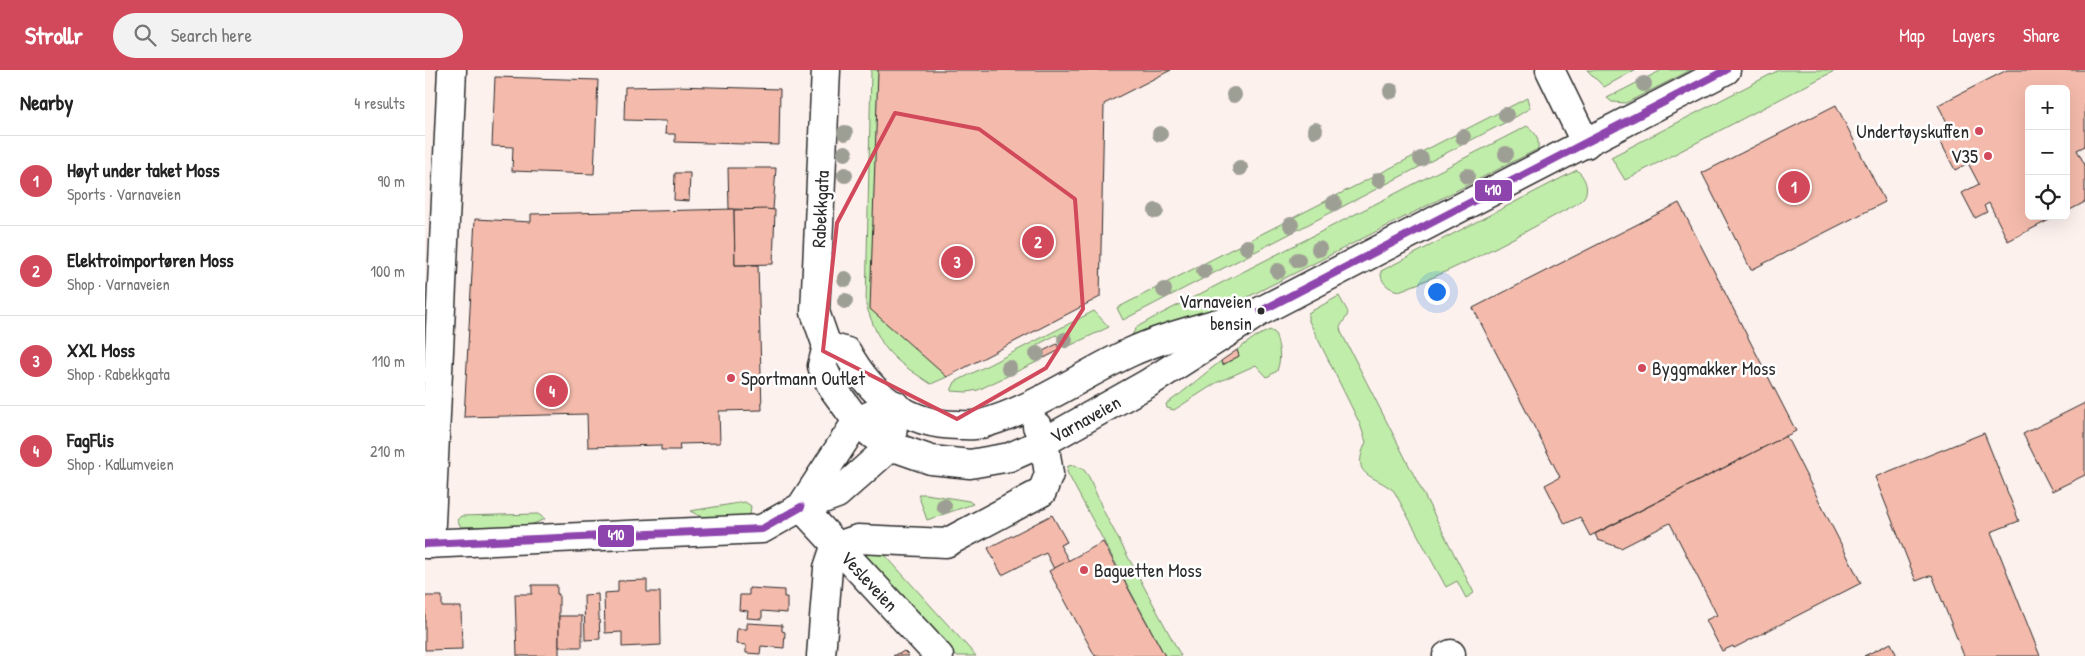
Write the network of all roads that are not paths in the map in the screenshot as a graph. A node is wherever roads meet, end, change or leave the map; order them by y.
1 (452, 70) edge
2 (826, 70) edge
3 (1551, 70) edge
4 (1726, 70) edge
5 (1586, 144) junction
6 (1261, 311) junction
7 (827, 346) junction
8 (895, 405) junction
9 (1027, 406) junction
10 (857, 421) junction
11 (1044, 442) junction
12 (891, 446) junction
13 (801, 508) junction
14 (428, 544) edge
15 (835, 547) junction
16 (821, 656) edge
17 (939, 656) edge

1 - 14 street
2 - 7 street, Rabekkgata
3 - 5 street
4 - 5 street, Varnaveien
5 - 6 street, Varnaveien
6 - 9 street, Varnaveien
6 - 11 street, Varnaveien
7 - 8 street, Varnaveien
7 - 10 street, Varnaveien
8 - 9 street, Varnaveien
8 - 10 street
8 - 12 street
9 - 11 street
10 - 12 street, Varnaveien
10 - 13 street
11 - 12 street, Varnaveien
11 - 15 street
12 - 13 street
13 - 14 street
13 - 15 street, Vesleveien
15 - 16 street
15 - 17 street, Vesleveien

